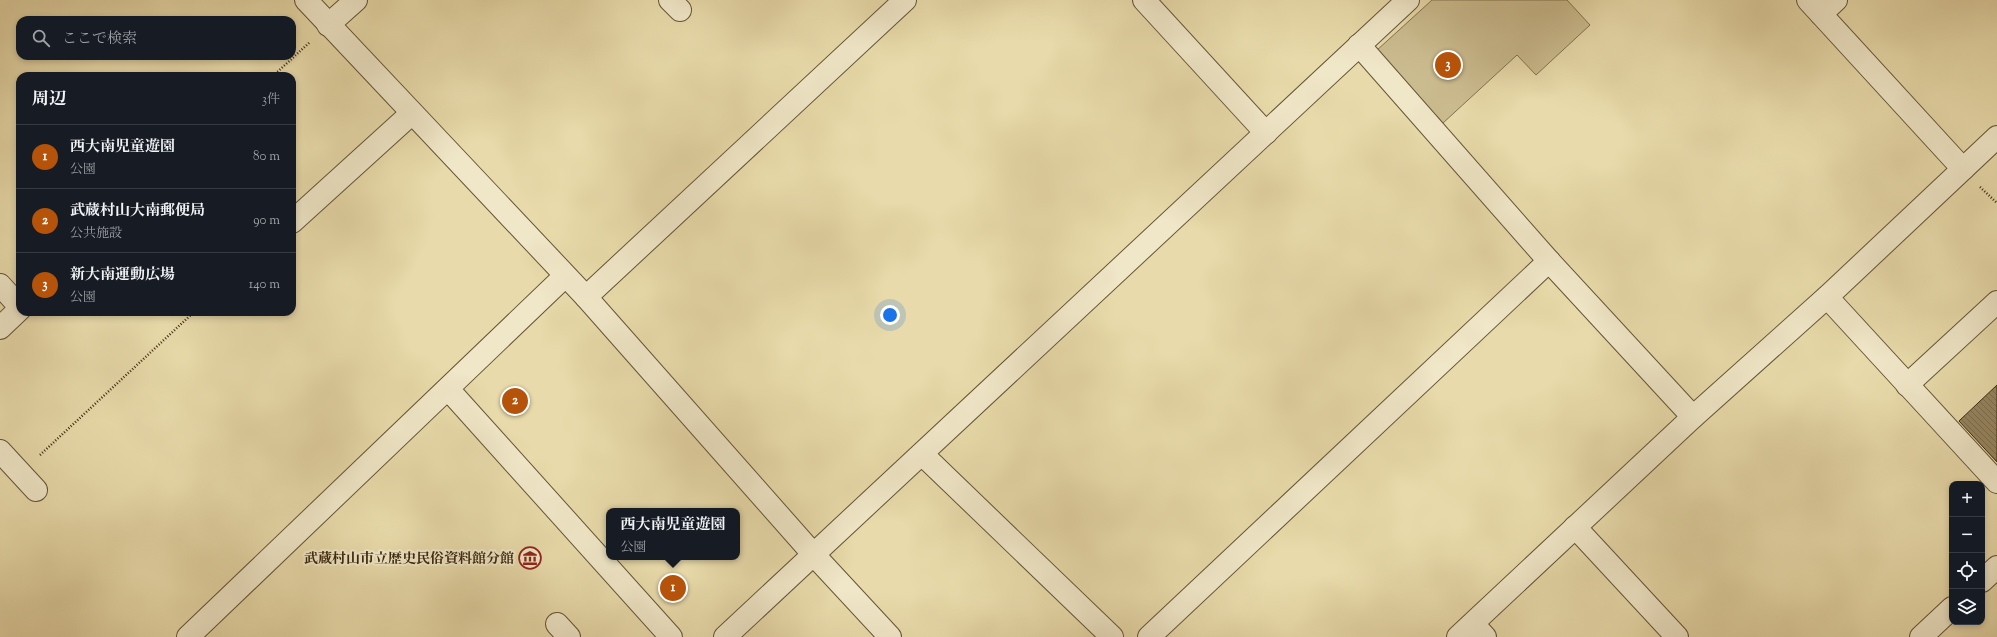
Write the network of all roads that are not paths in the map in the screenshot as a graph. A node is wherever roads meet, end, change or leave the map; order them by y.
1 (306, 0) edge
2 (356, 0) edge
3 (906, 0) edge
4 (1144, 0) edge
5 (1408, 0) edge
6 (1822, 5) edge
7 (328, 25) junction
8 (1359, 45) junction
9 (411, 114) junction
10 (1266, 133) junction
11 (1997, 137) edge
12 (1963, 169) junction
13 (296, 218) edge
14 (1549, 261) junction
15 (566, 276) junction
16 (0, 285) edge
17 (586, 297) junction
18 (1827, 297) junction
19 (1997, 302) edge
20 (16, 303) edge
21 (16, 312) edge
22 (0, 328) edge
23 (1907, 385) junction
24 (448, 389) junction
25 (1693, 417) junction
26 (0, 451) edge
27 (922, 454) junction
28 (1997, 482) edge
29 (36, 490) dead end
30 (1575, 527) junction
31 (814, 555) junction
32 (1997, 567) edge
33 (1985, 578) edge
34 (1949, 611) edge
35 (1472, 632) edge
36 (188, 637) edge
37 (671, 637) edge
38 (726, 637) edge
39 (890, 637) edge
40 (1112, 637) edge
41 (1149, 637) edge
42 (1677, 637) edge
43 (1921, 637) edge

1 - 7 street
2 - 7 street
3 - 17 street
4 - 10 street
5 - 8 street
6 - 12 street
7 - 9 street
8 - 10 street
8 - 14 street
9 - 13 street
9 - 15 street
10 - 27 street
11 - 12 street
12 - 18 street
14 - 25 street
14 - 41 street
15 - 17 street
15 - 24 street
16 - 20 street
17 - 31 street
18 - 23 street
18 - 25 street
19 - 23 street
21 - 22 street
23 - 28 street
24 - 36 street
24 - 37 street
25 - 30 street
26 - 29 street
27 - 31 street
27 - 40 street
30 - 35 street
30 - 42 street
31 - 38 street
31 - 39 street
32 - 33 street
34 - 43 street

